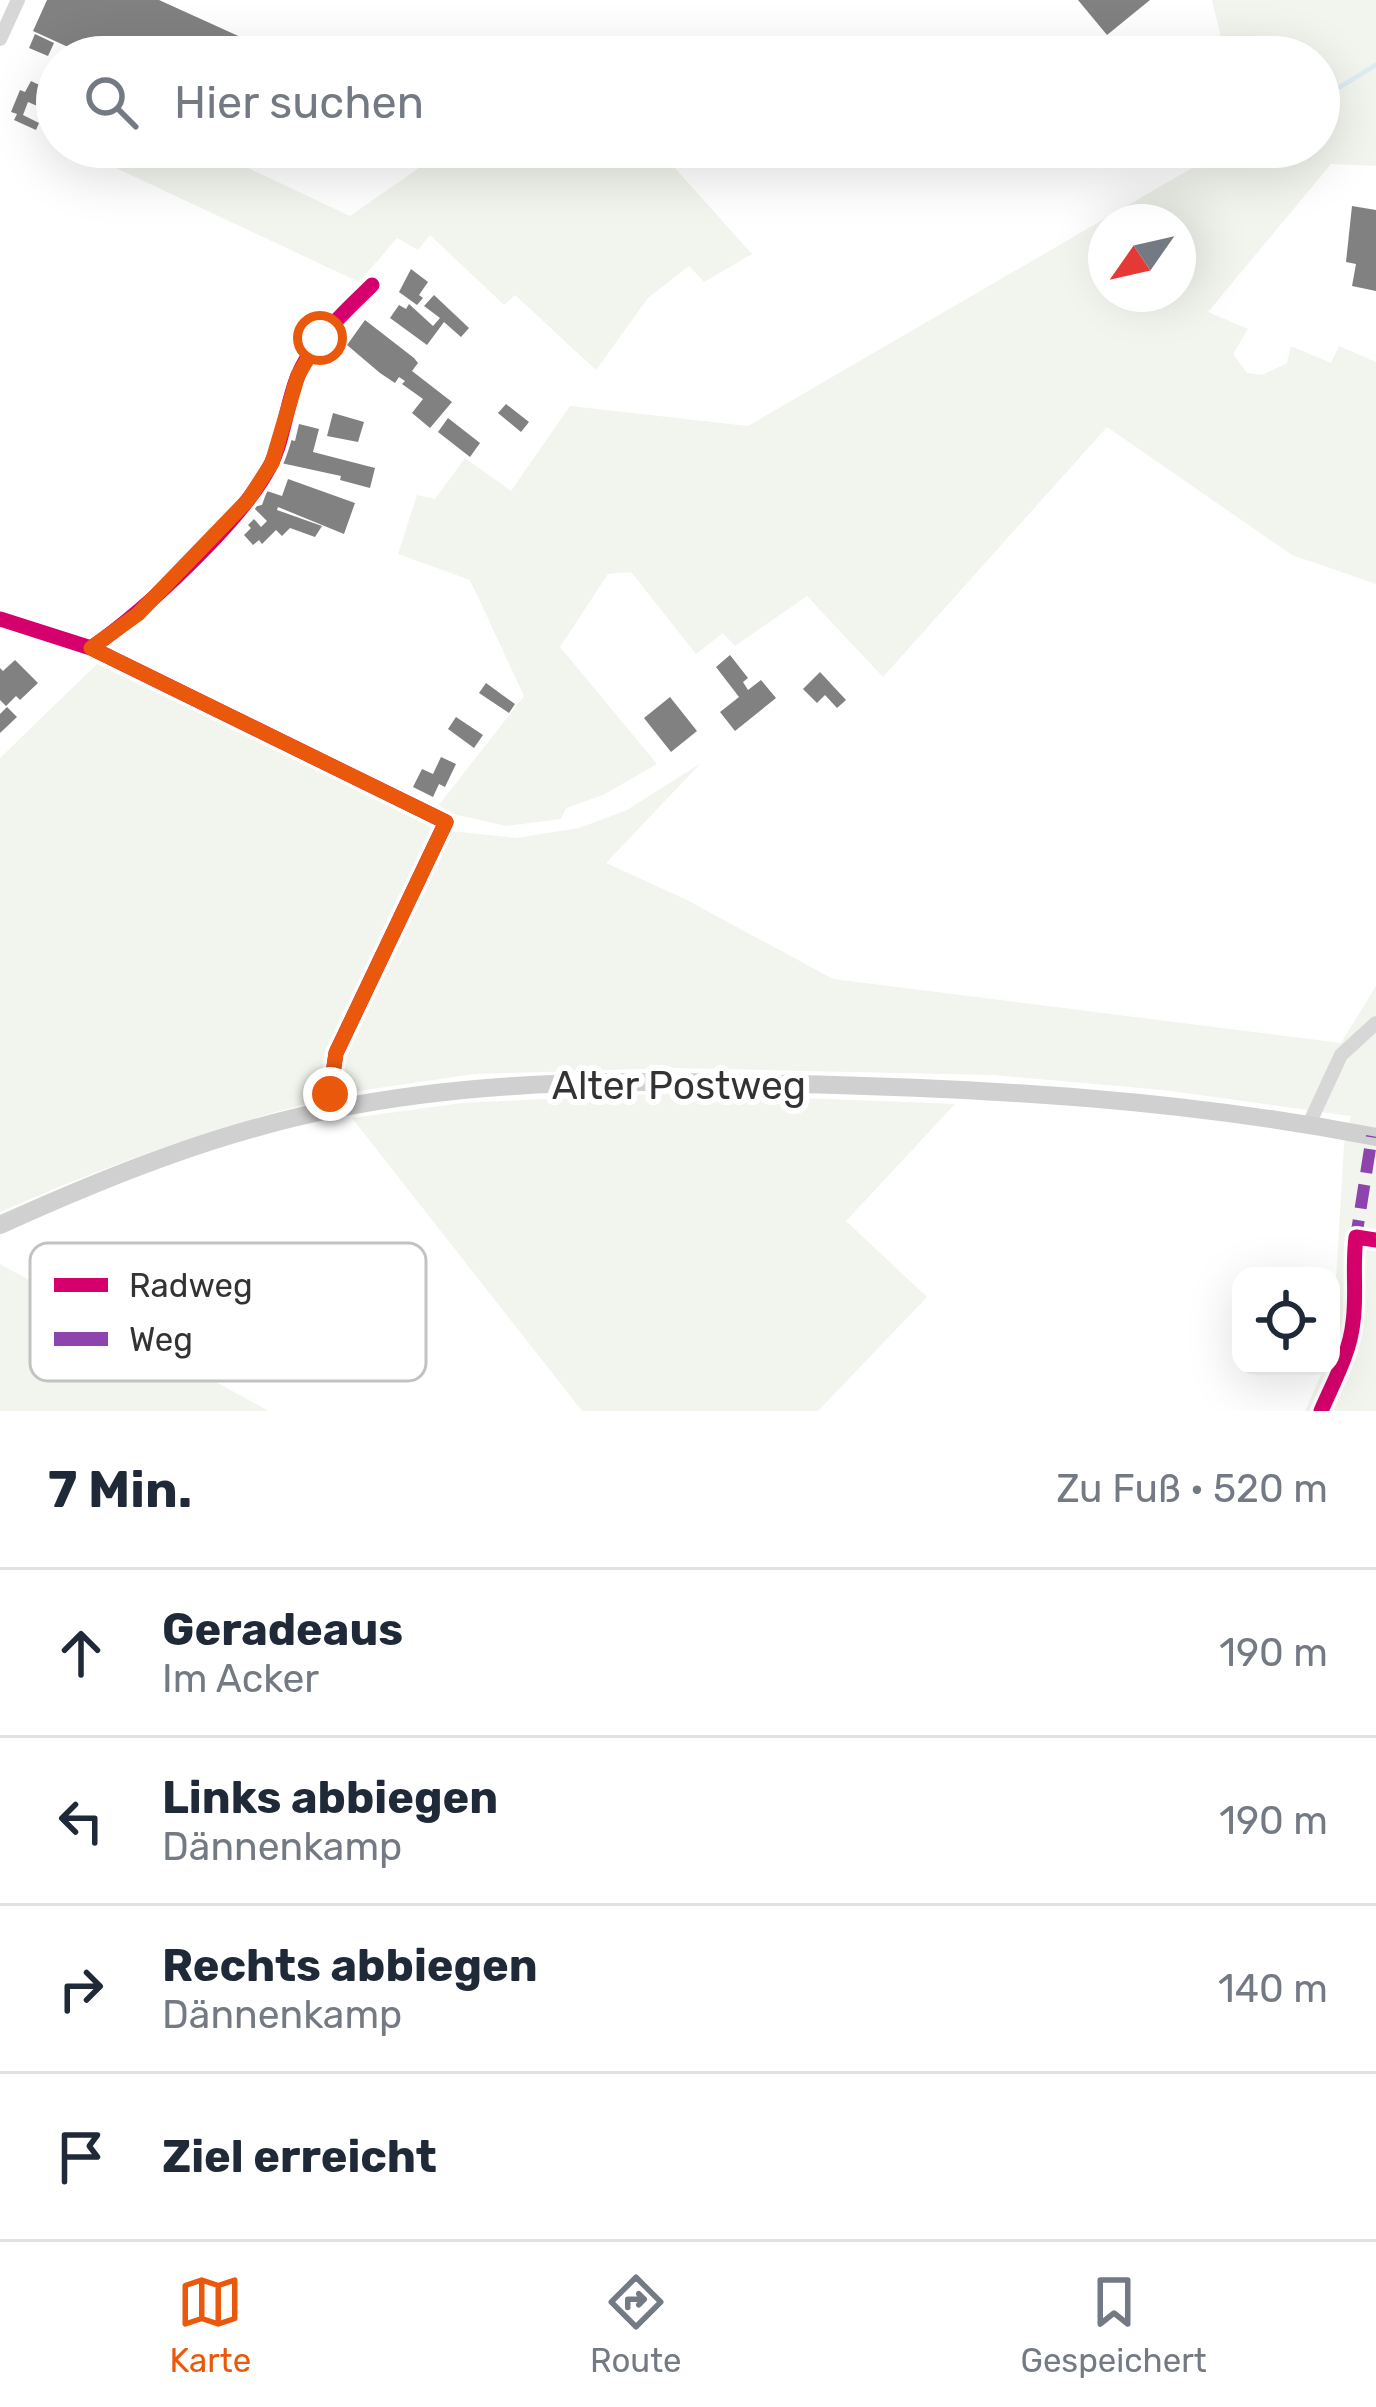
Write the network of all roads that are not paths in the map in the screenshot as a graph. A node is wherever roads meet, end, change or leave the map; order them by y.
1 (18, 0) edge
2 (0, 39) edge
3 (371, 285) dead end
4 (0, 619) edge
5 (91, 648) junction
6 (1376, 1024) edge
7 (335, 1109) junction
8 (1310, 1124) junction
9 (1376, 1137) edge
10 (0, 1225) edge

1 - 2 street
3 - 5 street
4 - 5 street
5 - 7 street
6 - 8 street
7 - 8 main road, Alter Postweg
7 - 10 main road, Alter Postweg
8 - 9 main road, Alter Postweg

